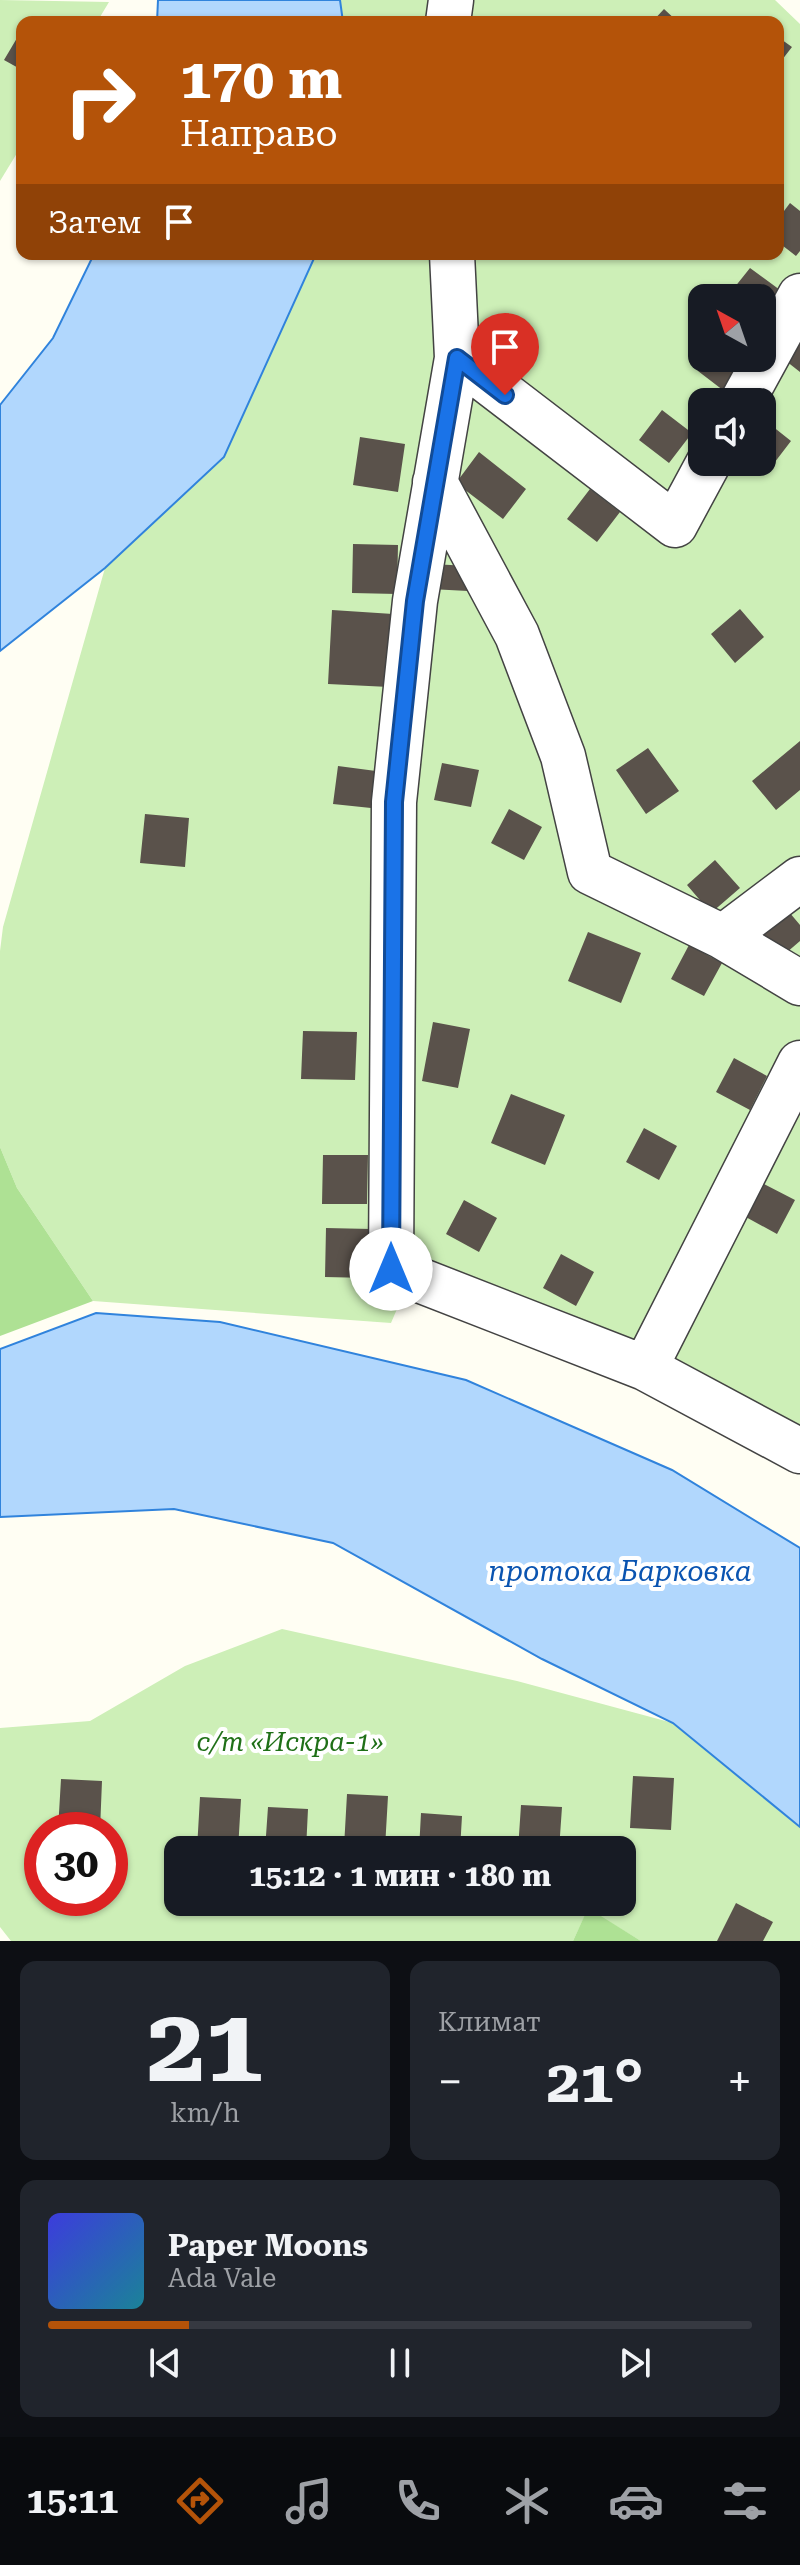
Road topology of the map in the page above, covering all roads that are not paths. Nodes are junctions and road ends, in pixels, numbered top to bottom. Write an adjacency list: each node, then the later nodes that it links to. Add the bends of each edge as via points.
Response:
1 (452, 260): 3 (street)
2 (800, 296): 4 (street)
3 (457, 358): 5 (street, via 675,525); 6 (street)
4 (750, 388)
5 (701, 476)
6 (435, 482): 8 (street, via 517,635 563,756 590,872); 11 (street, via 415,601 394,802 391,1269)
7 (800, 879): 8 (street)
8 (723, 937): 9 (street)
9 (800, 983)
10 (800, 1063): 11 (street)
11 (645, 1368): 12 (street)
12 (800, 1451)

